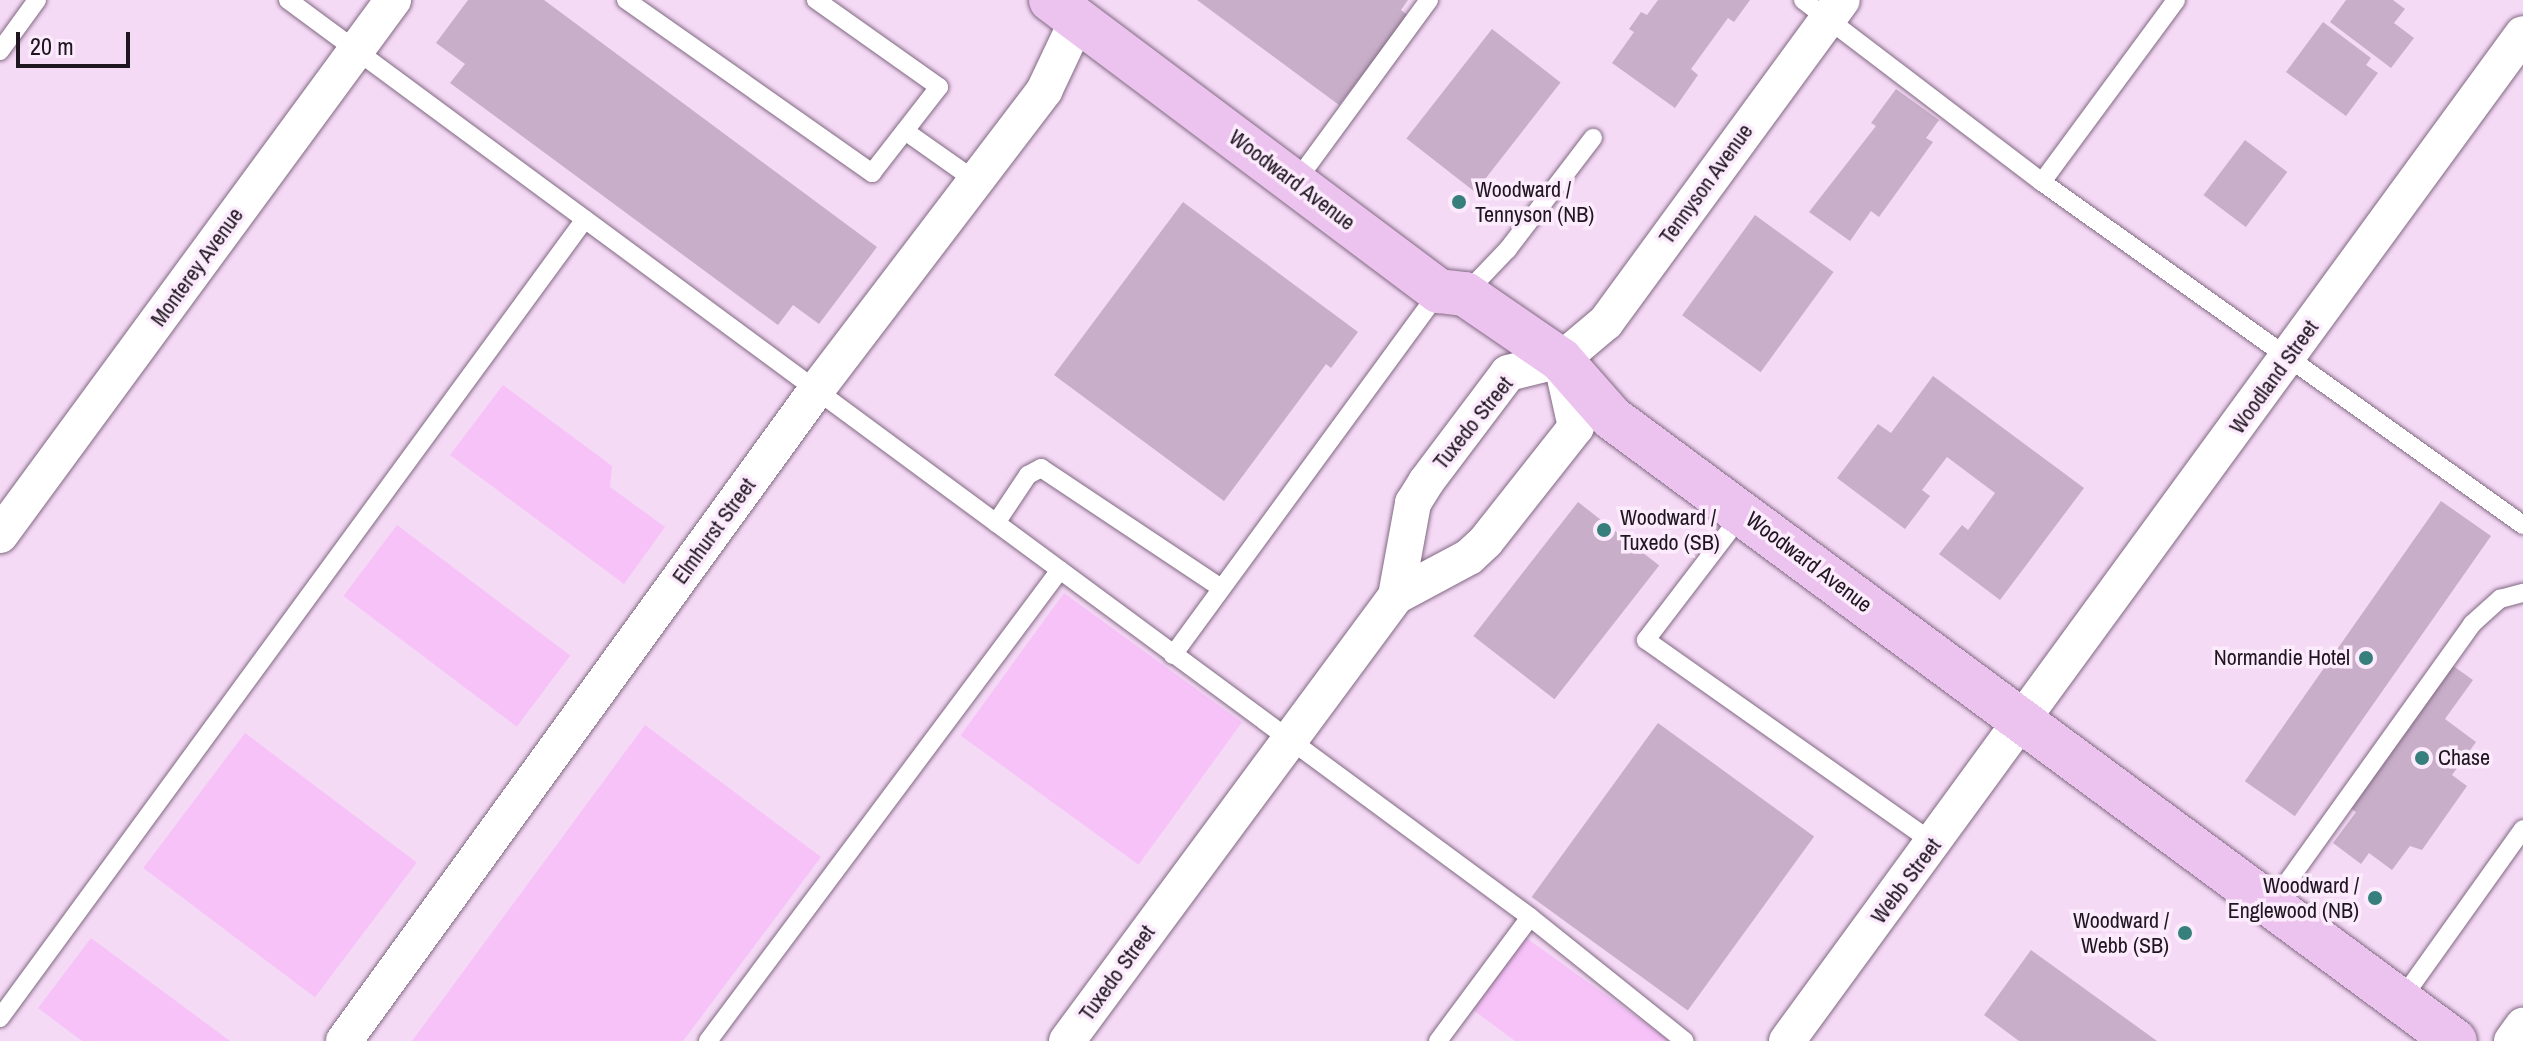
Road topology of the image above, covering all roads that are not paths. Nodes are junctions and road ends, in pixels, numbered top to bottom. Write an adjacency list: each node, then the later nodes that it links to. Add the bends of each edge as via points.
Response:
1 (37, 0): 11 (lane)
2 (288, 0): 12 (lane)
3 (393, 0): 12 (street, Monterey Avenue)
4 (626, 0): 13 (lane, via 872,173)
5 (816, 0): 13 (lane, via 939,87)
6 (1429, 0): 17 (lane)
7 (2176, 0): 16 (lane)
8 (1824, 6): 16 (lane); 21 (street, Tennyson Avenue, via 1606,322)
9 (1072, 8): 15 (street, Elmhurst Street, via 1044,91); 17 (main road, Woodward Avenue)
10 (2523, 34): 20 (street, Woodland Street)
11 (0, 51)
12 (356, 51): 18 (lane); 26 (street, Monterey Avenue)
13 (905, 131): 15 (lane)
14 (1593, 138): 19 (lane, via 1508,249)
15 (976, 181): 22 (street, Elmhurst Street)
16 (2042, 182): 20 (lane)
17 (1295, 183): 19 (main road, Woodward Avenue)
18 (585, 219): 22 (lane); 39 (lane)
19 (1452, 292): 21 (main road, Woodward Avenue); 28 (lane)
20 (2289, 356): 25 (lane); 32 (street, Woodland Street)
21 (1561, 360): 23 (main road, Woodward Avenue, via 1612,418); 30 (street, Tuxedo Street, via 1508,373 1426,482 1413,503); 30 (street, Tuxedo Street, via 1576,427 1469,557)
22 (817, 389): 24 (lane); 41 (street, Elmhurst Street)
23 (1743, 513): 32 (main road, Woodward Avenue); 35 (lane, via 1646,640)
24 (996, 523): 27 (lane); 28 (lane, via 1028,475 1041,468)
25 (2523, 525)
26 (0, 535)
27 (1060, 570): 31 (lane); 42 (lane)
28 (1221, 588): 31 (lane)
29 (2523, 593): 36 (lane, via 2500,599 2472,624)
30 (1396, 596): 33 (street, Tuxedo Street)
31 (1173, 655): 33 (lane)
32 (2025, 721): 35 (street, Webb Street); 36 (main road, Woodward Avenue)
33 (1288, 741): 37 (lane); 43 (street, Tuxedo Street)
34 (2523, 829): 38 (lane)
35 (1934, 843): 46 (street, Webb Street)
36 (2271, 905): 38 (main road, Woodward Avenue)
37 (1530, 917): 44 (lane); 45 (lane)
38 (2401, 1000): 47 (main road, Woodward Avenue)
39 (0, 1018)
40 (2523, 1026): 48 (street)
41 (344, 1041)
42 (708, 1041)
43 (1067, 1041)
44 (1438, 1041)
45 (1685, 1041)
46 (1787, 1041)
47 (2455, 1041)
48 (2512, 1041)

